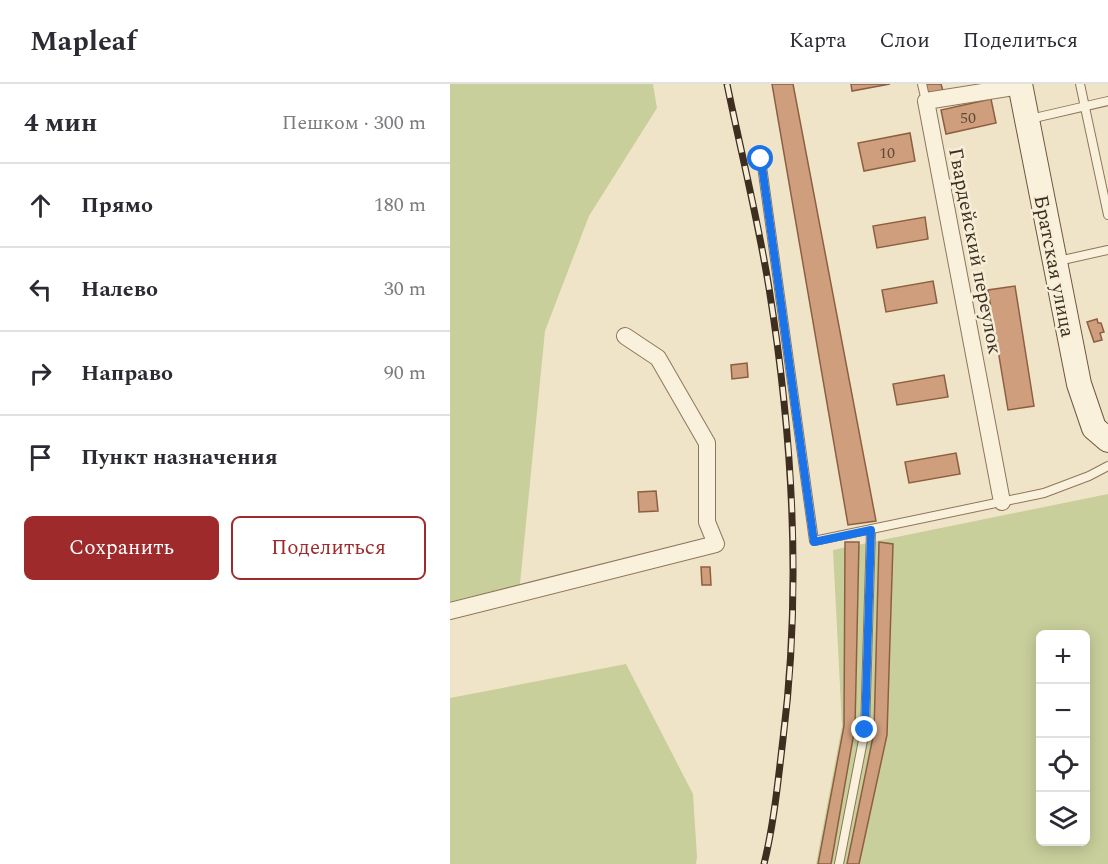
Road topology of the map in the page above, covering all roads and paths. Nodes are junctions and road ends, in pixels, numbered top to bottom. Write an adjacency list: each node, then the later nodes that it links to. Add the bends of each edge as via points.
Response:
1 (922, 84): 4 (lane)
2 (1080, 84): 6 (lane)
3 (1020, 85): 4 (street); 7 (street, Братская улица)
4 (926, 101): 15 (street, Гвардейский переулок)
5 (1108, 101): 6 (lane)
6 (1085, 106): 7 (lane); 9 (lane)
7 (1026, 120): 11 (street, Братская улица)
8 (761, 159): 16 (lane, via 814,542)
9 (1108, 215)
10 (1108, 250): 11 (lane)
11 (1054, 261): 13 (street, Братская улица, via 1079,384 1094,428)
12 (625, 336): 17 (street, via 658,358 707,443 707,522 716,544)
13 (1108, 440)
14 (1108, 466): 15 (lane, via 1044,493)
15 (1002, 502): 16 (lane)
16 (871, 530): 18 (lane, via 865,730)
17 (450, 611)
18 (839, 864)

